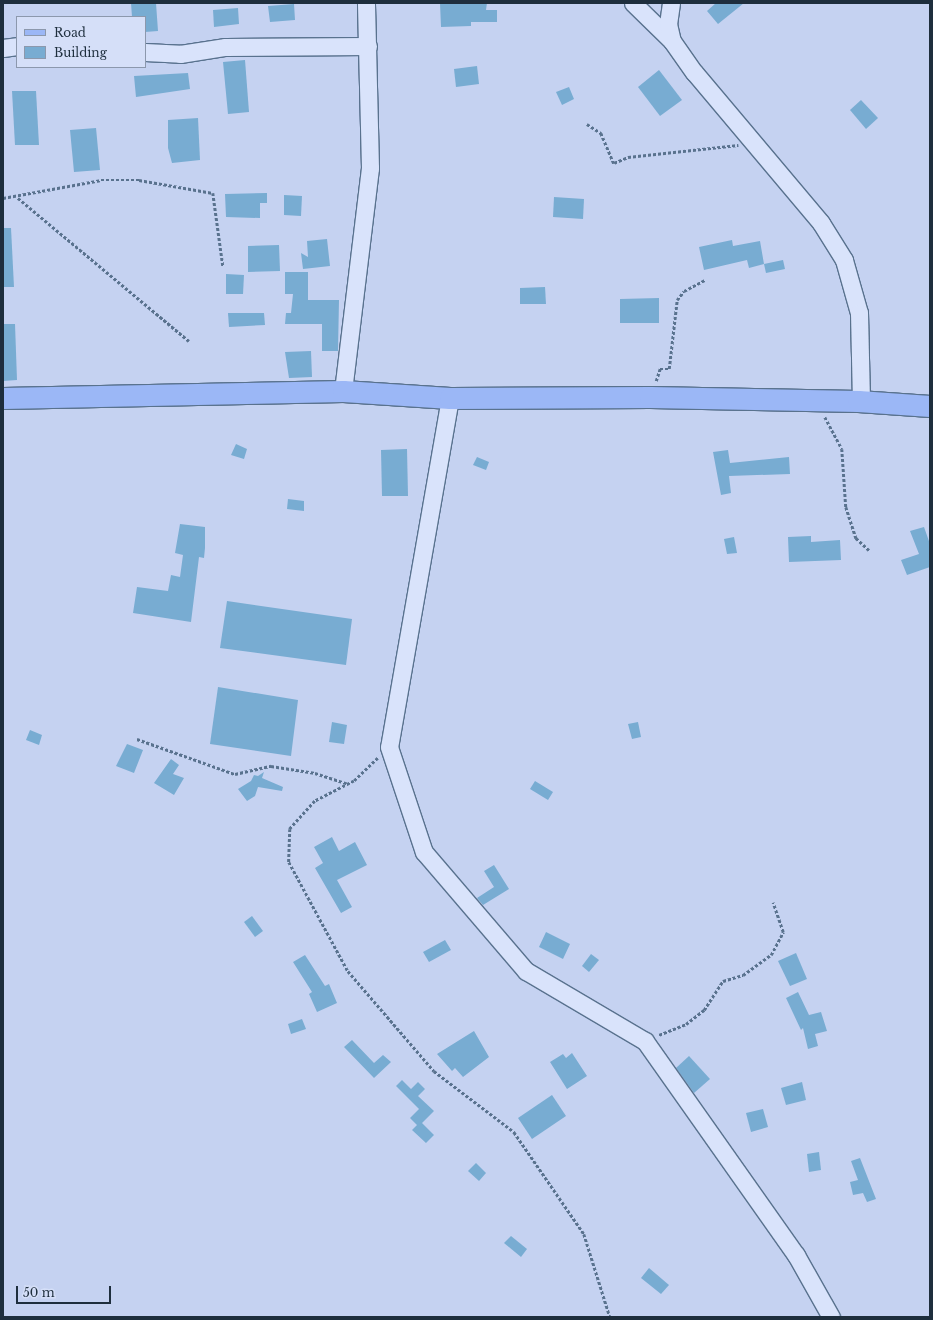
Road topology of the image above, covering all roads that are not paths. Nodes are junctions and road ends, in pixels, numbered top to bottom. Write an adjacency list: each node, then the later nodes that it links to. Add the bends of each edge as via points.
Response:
1 (366, 3): 6 (street)
2 (633, 3): 4 (street)
3 (671, 3): 4 (street, via 668,24)
4 (672, 41): 12 (street, via 694,72 821,224 844,260 859,313)
5 (16, 46): 7 (street)
6 (368, 46): 8 (street, via 225,47 180,54); 9 (street, via 370,168)
7 (3, 48)
8 (146, 52)
9 (343, 391): 10 (main road); 11 (main road)
10 (3, 398)
11 (450, 398): 12 (main road, via 650,397); 14 (street, via 389,747 424,852 526,971 646,1041 796,1255)
12 (861, 402): 13 (main road)
13 (930, 406)
14 (831, 1317)

